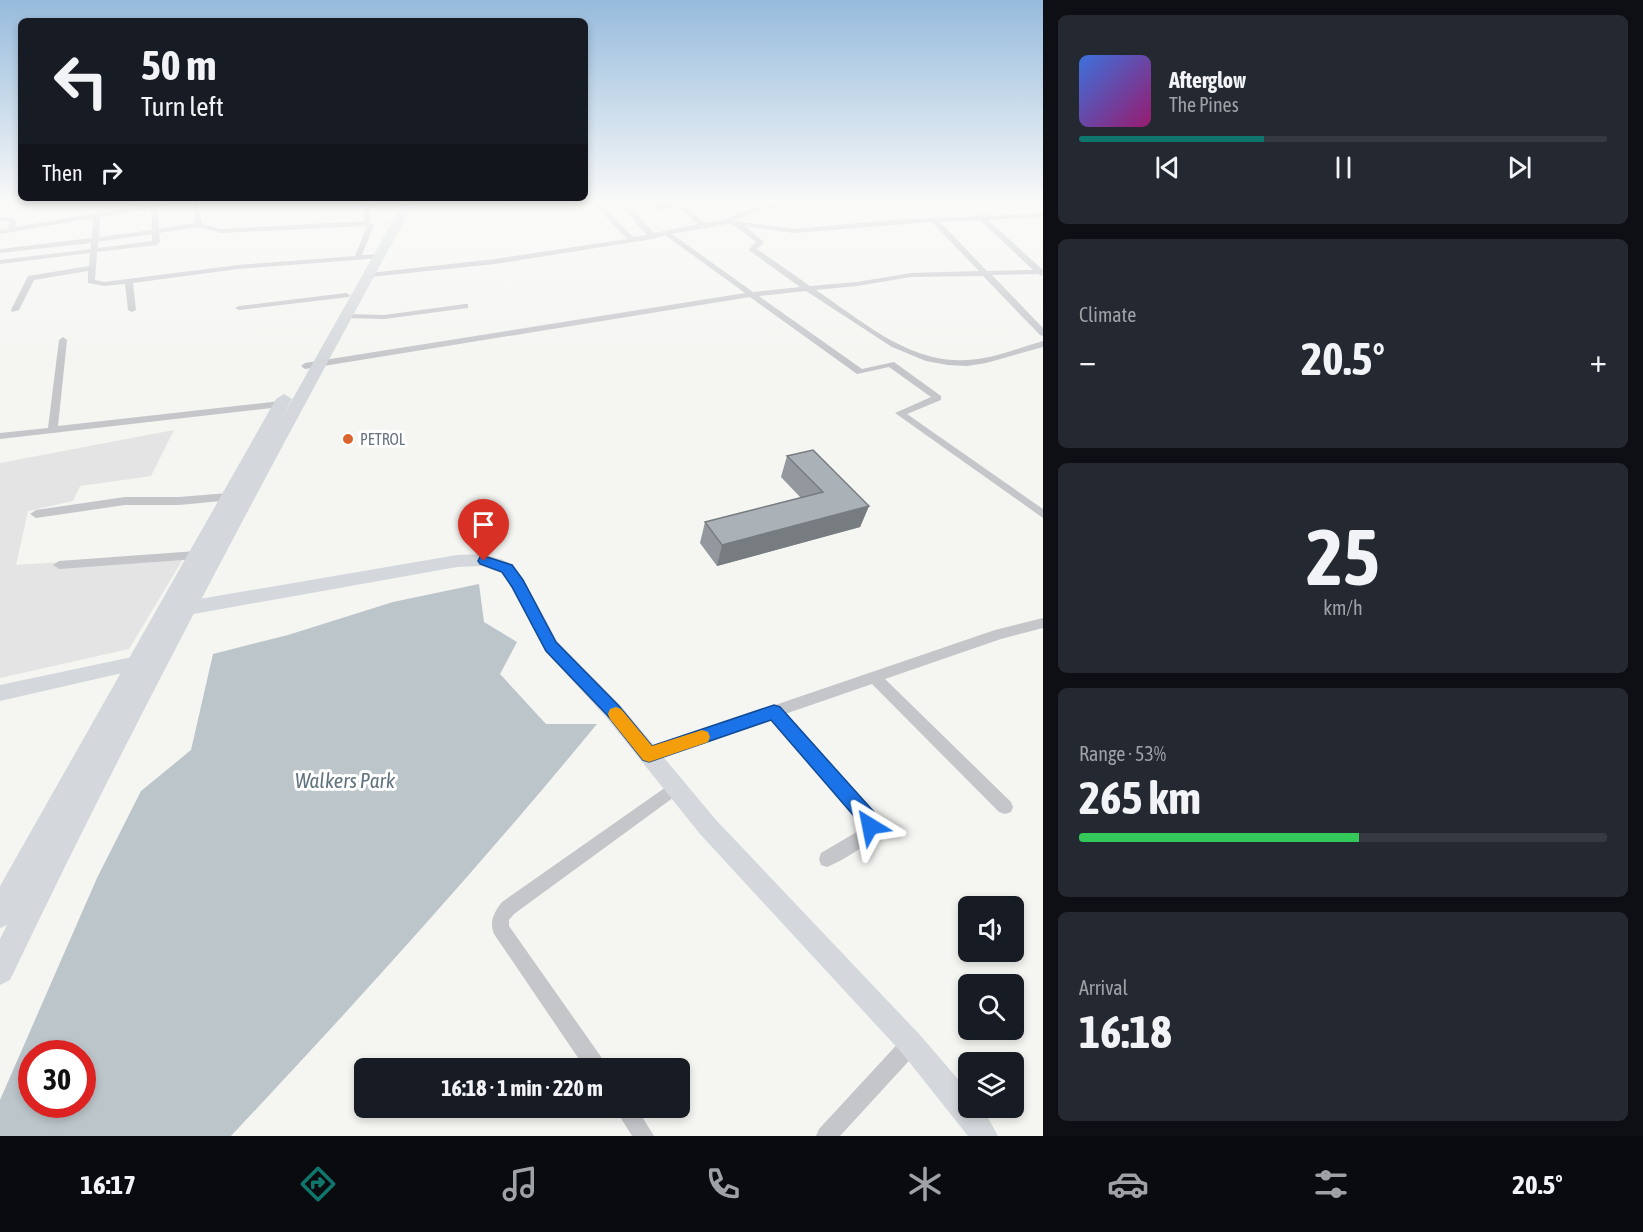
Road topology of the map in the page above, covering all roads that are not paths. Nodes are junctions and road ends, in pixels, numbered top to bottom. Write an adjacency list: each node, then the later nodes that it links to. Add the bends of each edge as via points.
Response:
1 (56, 256): 12 (street)
2 (93, 256): 13 (street)
3 (370, 256): 11 (street)
4 (372, 256): 11 (highway)
5 (373, 256): 11 (highway)
6 (527, 256): 11 (street, via 455,267)
7 (699, 256): 18 (street)
8 (762, 256): 17 (street)
9 (969, 256): 14 (street)
10 (1023, 256): 15 (street)
11 (370, 261): 16 (street); 19 (highway); 24 (highway)
12 (0, 262)
13 (92, 268): 16 (street, via 91,281 96,283); 22 (street, via 31,278)
14 (985, 273): 15 (street); 17 (street, via 911,275); 25 (street)
15 (1042, 273)
16 (129, 280): 23 (street)
17 (806, 290): 18 (street); 27 (street, via 893,345 932,360 969,363)
18 (752, 294): 28 (street); 34 (street, via 860,372 891,364 938,398 900,413)
19 (346, 296): 21 (street); 28 (highway)
20 (465, 306): 24 (street, via 384,317)
21 (239, 308)
22 (15, 310)
23 (132, 310)
24 (346, 316): 28 (highway)
25 (1043, 333)
26 (63, 340): 30 (street)
27 (1043, 344)
28 (312, 365): 29 (highway); 37 (highway)
29 (281, 404): 30 (street); 32 (highway)
30 (53, 430): 31 (street)
31 (0, 436)
32 (228, 497): 33 (street, via 125,501); 35 (highway)
33 (36, 514)
34 (1043, 514)
35 (196, 555): 36 (street); 40 (highway)
36 (59, 565)
37 (188, 608): 39 (highway); 44 (main road, via 457,561 495,562 507,568 518,584 551,646)
38 (1043, 623): 41 (street)
39 (158, 660): 40 (main road); 49 (highway)
40 (138, 662): 42 (main road); 48 (highway)
41 (874, 677): 43 (street); 46 (street)
42 (0, 693)
43 (774, 712): 44 (street); 47 (street, via 868,818 866,835)
44 (649, 755): 45 (main road)
45 (676, 787): 50 (main road, via 708,827); 51 (street, via 508,908 501,917 500,928)
46 (1005, 807)
47 (827, 859)
48 (0, 914)
49 (0, 970)
50 (911, 1044): 54 (street); 55 (main road)
51 (590, 1058)
52 (632, 1118): 53 (street)
53 (644, 1136)
54 (826, 1136)
55 (984, 1136)

